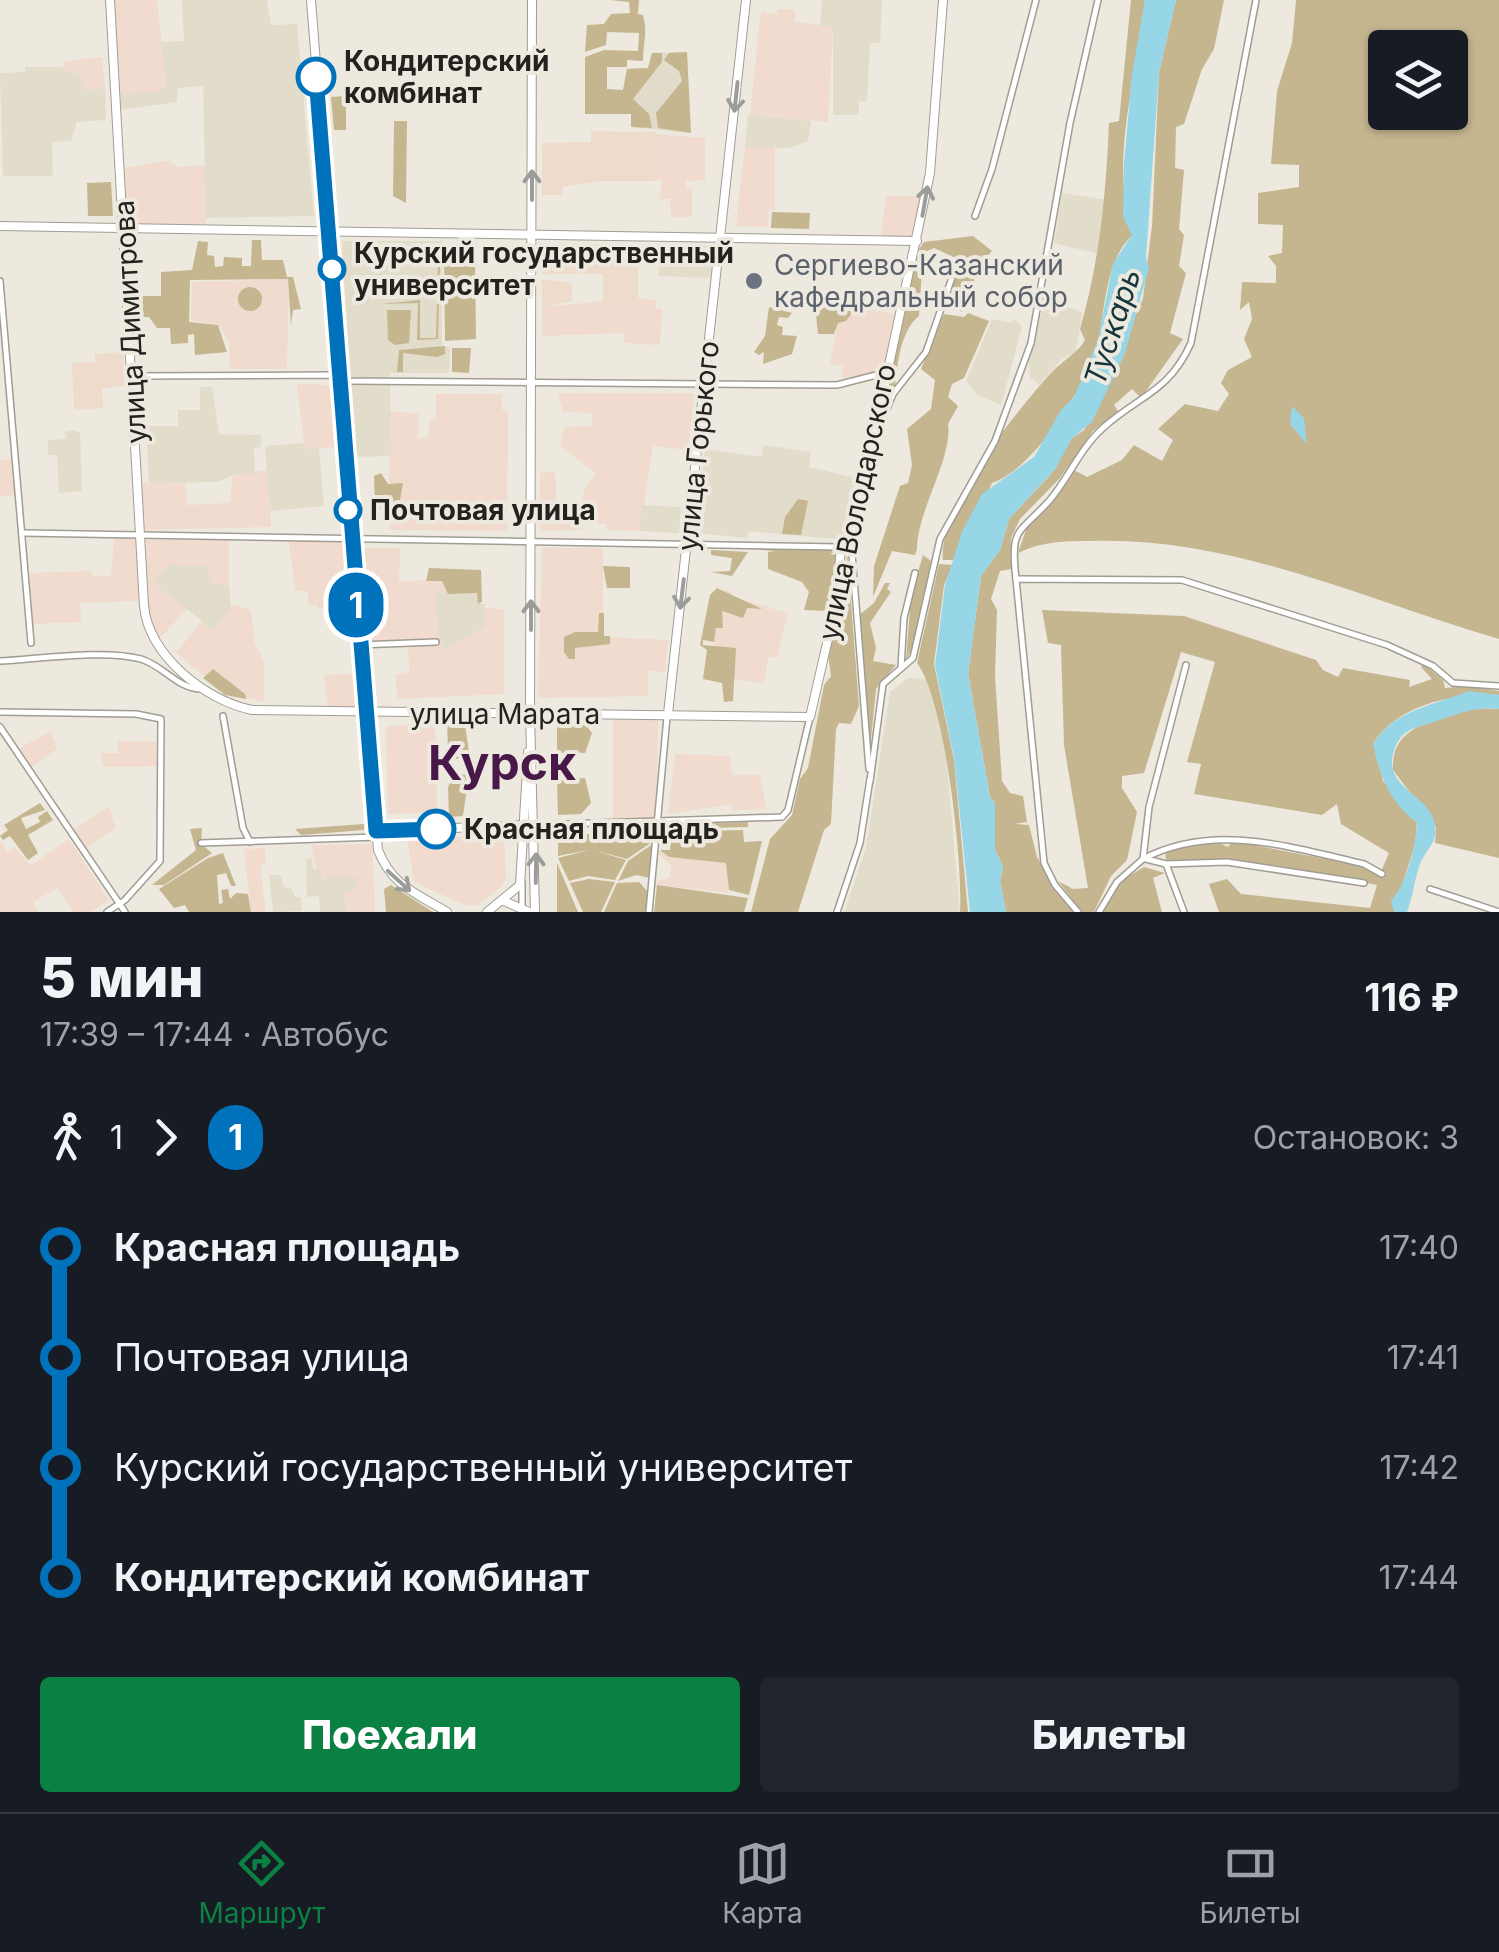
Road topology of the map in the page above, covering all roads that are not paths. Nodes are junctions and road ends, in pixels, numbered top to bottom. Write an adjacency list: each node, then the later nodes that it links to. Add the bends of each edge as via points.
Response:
1 (110, 0): 11 (main road, улица Димитрова)
2 (310, 0): 12 (main road)
3 (532, 0): 13 (main road, one-way to 3)
4 (746, 0): 14 (main road, улица Горького, one-way to 14)
5 (942, 0): 15 (main road, улица Володарского, one-way to 5, via 930,174)
6 (1036, 0): 9 (street)
7 (1098, 0): 39 (street, via 1031,343 995,441 940,539 922,630 913,658)
8 (1256, 0): 32 (street, via 1191,343 1180,368 1106,425 1050,500 1022,522 1014,540)
9 (974, 216)
10 (0, 226): 11 (main road)
11 (124, 228): 12 (main road); 19 (main road, улица Димитрова)
12 (329, 230): 13 (main road); 20 (main road)
13 (532, 233): 14 (main road); 21 (main road)
14 (720, 237): 15 (main road); 22 (main road, улица Горького)
15 (918, 241): 18 (main road, улица Володарского)
16 (956, 266): 23 (street, via 926,352 893,394)
17 (0, 281): 24 (street)
18 (884, 373): 22 (street, via 836,385); 23 (main road, улица Володарского)
19 (134, 376): 20 (street); 25 (main road, улица Димитрова)
20 (338, 378): 21 (street); 26 (main road)
21 (531, 383): 22 (street); 28 (main road)
22 (704, 385): 29 (main road, улица Горького)
23 (870, 441): 27 (main road, улица Володарского)
24 (23, 533): 25 (street); 33 (street)
25 (140, 536): 26 (street); 34 (main road, улица Димитрова)
26 (350, 538): 28 (street); 36 (main road)
27 (852, 538): 30 (main road, улица Володарского); 49 (street)
28 (531, 540): 29 (street); 44 (main road, one-way to 28)
29 (688, 542): 30 (street); 45 (main road, улица Горького, one-way to 45)
30 (841, 547): 47 (main road, улица Володарского, via 836,604)
31 (914, 573): 39 (street)
32 (1016, 579): 40 (street, via 1182,580 1387,645 1433,666 1453,684); 73 (street, via 1044,863)
33 (31, 642)
34 (153, 642): 41 (main road, улица Марата)
35 (436, 642): 36 (street)
36 (359, 645): 43 (main road)
37 (0, 661): 41 (street, улица Марата, via 134,657 188,689)
38 (1186, 665): 56 (street, via 1149,807)
39 (902, 666): 49 (street, via 880,692)
40 (1499, 686)
41 (205, 689): 43 (main road, улица Марата, via 252,710)
42 (0, 712): 63 (street, via 159,717 160,861)
43 (364, 713): 44 (main road, улица Марата); 53 (main road)
44 (530, 713): 45 (main road, улица Марата); 51 (main road); 52 (main road)
45 (668, 714): 47 (main road, улица Марата); 50 (street)
46 (223, 716): 54 (street)
47 (810, 717): 50 (street, улица Володарского, via 788,810 777,818)
48 (0, 727): 63 (street)
49 (870, 780): 72 (street, via 860,843)
50 (660, 821): 52 (street); 71 (street)
51 (522, 825): 52 (main road); 53 (main road); 59 (main road)
52 (536, 825): 70 (main road, one-way to 52)
53 (377, 834): 54 (street); 68 (main road, one-way to 68, via 386,871)
54 (250, 842): 55 (street)
55 (200, 844)
56 (1143, 858): 57 (street); 58 (street, via 1168,845 1221,837 1364,864); 74 (street)
57 (1166, 864): 60 (street, via 1227,862); 75 (street)
58 (1382, 874)
59 (522, 875): 62 (main road); 64 (street)
60 (1364, 883)
61 (1430, 888): 65 (street)
62 (504, 900): 64 (main road); 69 (main road)
63 (120, 904): 66 (street); 67 (street)
64 (522, 908): 70 (main road)
65 (1495, 911)
66 (107, 912)
67 (126, 912)
68 (447, 912)
69 (487, 912)
70 (532, 912)
71 (650, 912)
72 (837, 912)
73 (1078, 912)
74 (1099, 912)
75 (1184, 912)

